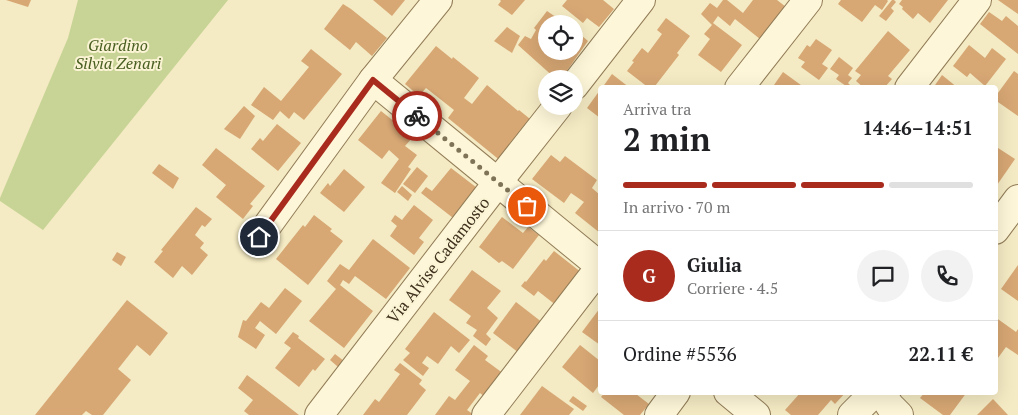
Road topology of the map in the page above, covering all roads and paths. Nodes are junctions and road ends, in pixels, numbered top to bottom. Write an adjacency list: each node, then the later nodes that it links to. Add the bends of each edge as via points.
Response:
1 (438, 0): 6 (street)
2 (642, 0): 5 (street)
3 (808, 0): 7 (street)
4 (977, 0): 8 (street)
5 (583, 75)
6 (373, 80): 10 (street); 13 (street)
7 (741, 85)
8 (911, 85)
9 (551, 115): 10 (street, Via Alvise Cadamosto)
10 (498, 182): 14 (street); 20 (street, Via Alvise Cadamosto)
11 (1018, 199): 12 (street)
12 (998, 226)
13 (259, 237)
14 (598, 264)
15 (598, 269): 21 (street)
16 (674, 395): 22 (street)
17 (732, 395): 23 (street)
18 (872, 395): 24 (street)
19 (883, 395): 25 (street)
20 (319, 415)
21 (486, 415)
22 (659, 415)
23 (756, 415)
24 (852, 415)
25 (899, 415)

